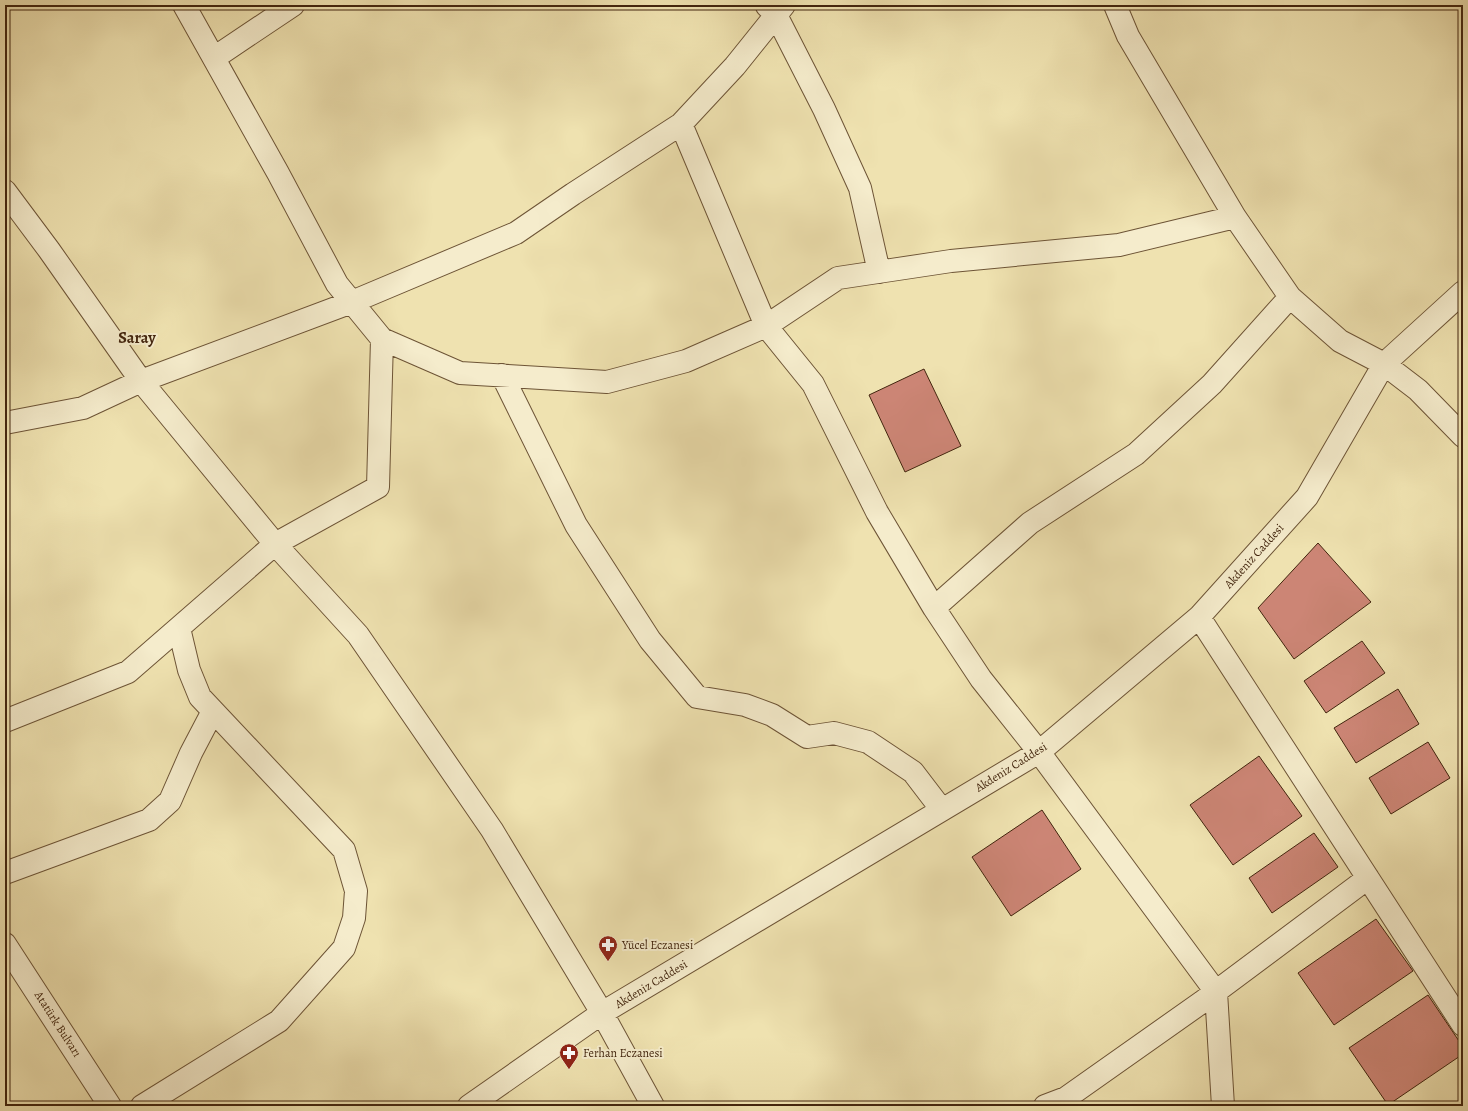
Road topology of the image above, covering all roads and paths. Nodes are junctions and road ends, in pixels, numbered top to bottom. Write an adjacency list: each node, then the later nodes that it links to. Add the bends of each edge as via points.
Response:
1 (184, 5): 5 (street)
2 (293, 5): 5 (street)
3 (1115, 5): 8 (street, via 1128,36)
4 (775, 8): 6 (street, via 736,66); 9 (street, via 860,188)
5 (214, 58): 12 (street, via 337,284)
6 (681, 124): 12 (street, via 516,234); 13 (street)
7 (5, 191): 17 (street)
8 (1235, 217): 9 (street, via 1119,245 951,261); 11 (street)
9 (879, 272): 13 (street, via 838,278)
10 (1463, 292): 15 (street, Akdeniz Caddesi)
11 (1290, 297): 15 (street, via 1340,341); 21 (street, via 1212,384 1136,454 1030,523)
12 (352, 302): 14 (street); 17 (street)
13 (766, 326): 16 (street, via 686,362 607,382); 21 (street, via 813,384 877,512)
14 (382, 339): 16 (street, via 460,373); 20 (street, via 378,487)
15 (1384, 364): 19 (street, via 1418,390); 22 (street, Akdeniz Caddesi, via 1307,497)
16 (502, 375): 27 (street, via 576,525 650,640 697,697 745,705 772,715 806,737 834,732 868,742 913,772)
17 (141, 382): 18 (street, via 83,408); 20 (street)
18 (5, 423)
19 (1463, 436)
20 (274, 544): 23 (street); 33 (street, via 358,635 492,830)
21 (934, 608): 26 (street, via 981,679)
22 (1199, 617): 26 (street, Akdeniz Caddesi); 29 (street)
23 (179, 628): 24 (street, via 189,670 200,697); 25 (street, via 128,672)
24 (213, 711): 28 (street, via 170,801 149,820); 36 (street, via 344,850 356,891 354,918 344,948 279,1021)
25 (5, 721)
26 (1039, 752): 27 (street, Akdeniz Caddesi); 32 (street)
27 (942, 810): 33 (street, Akdeniz Caddesi)
28 (5, 873)
29 (1368, 878): 32 (street); 34 (street)
30 (5, 944): 31 (street, Atatürk Bulvarı)
31 (12, 969): 35 (street, Atatürk Bulvarı)
32 (1216, 992): 39 (street, via 1066,1098); 40 (street)
33 (602, 1014): 37 (street, Akdeniz Caddesi); 38 (street)
34 (1463, 1025)
35 (110, 1106)
36 (142, 1106)
37 (469, 1106)
38 (653, 1106)
39 (1045, 1106)
40 (1223, 1106)

